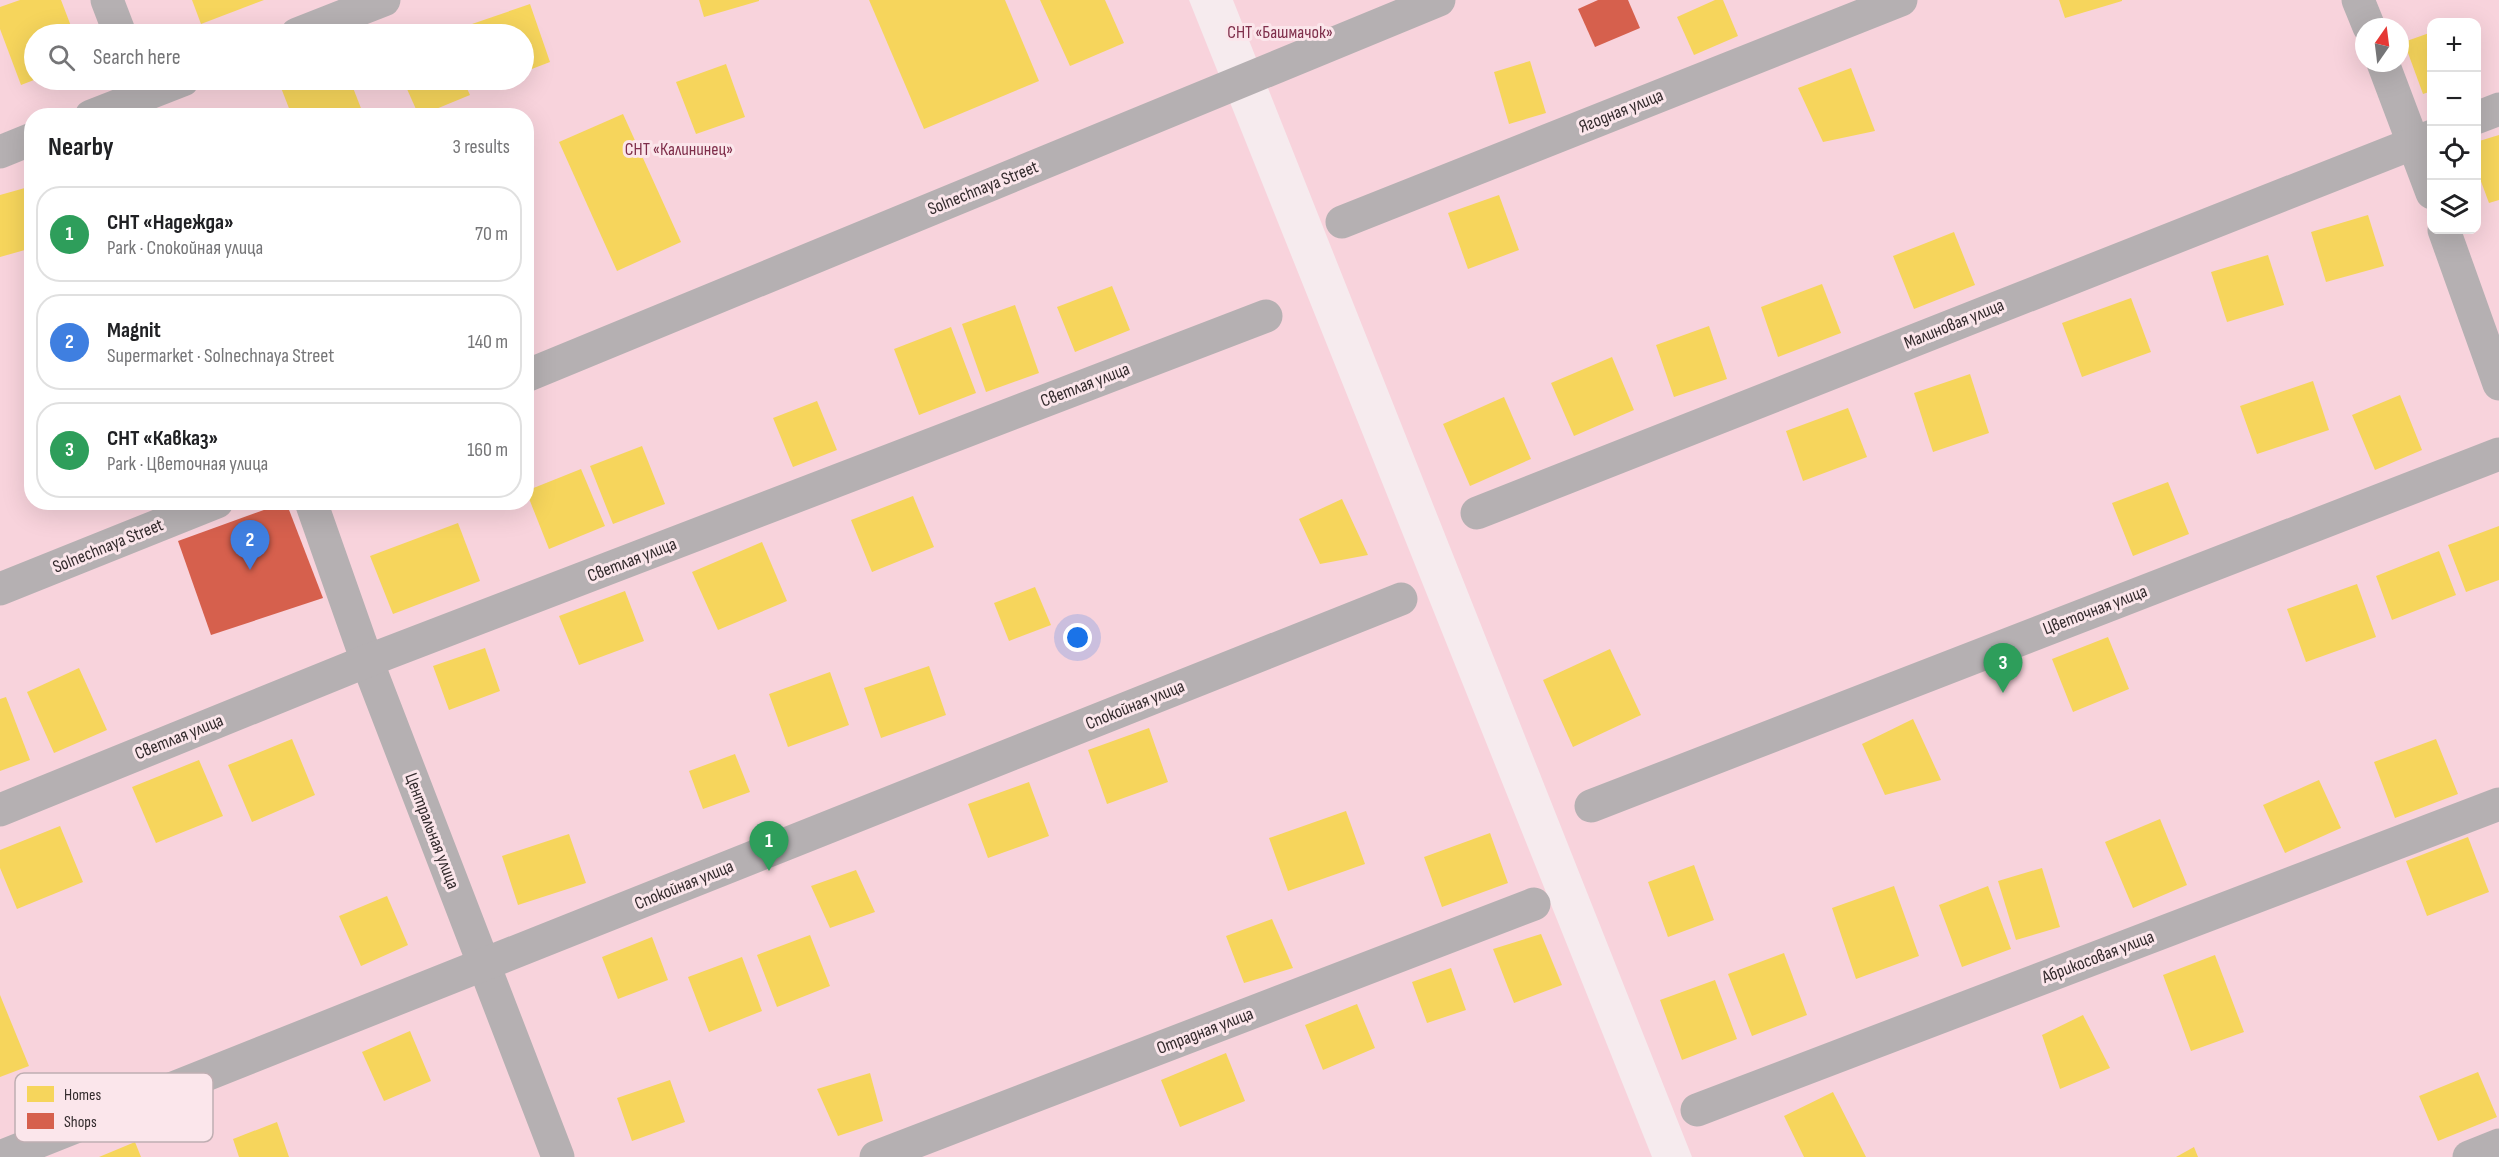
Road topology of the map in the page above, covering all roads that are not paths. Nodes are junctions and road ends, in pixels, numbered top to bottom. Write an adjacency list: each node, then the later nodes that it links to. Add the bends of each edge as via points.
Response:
1 (106, 0): 7 (street)
2 (384, 0): 8 (street)
3 (1439, 0): 22 (street, Solnechnaya Street)
4 (1901, 0): 19 (street, Ягодная улица)
5 (2358, 0): 6 (street)
6 (2365, 18)
7 (116, 24)
8 (323, 24)
9 (2388, 72): 15 (street)
10 (161, 90): 11 (street)
11 (145, 97): 12 (street)
12 (114, 108)
13 (2499, 110): 14 (street)
14 (2481, 116)
15 (2423, 139): 18 (street); 27 (street, Малиновая улица)
16 (24, 142): 17 (street)
17 (0, 152)
18 (2430, 180)
19 (1342, 222)
20 (2445, 234): 23 (street)
21 (1266, 316): 30 (street, Светлая улица)
22 (534, 373)
23 (2499, 384)
24 (2499, 454): 32 (street, Цветочная улица)
25 (197, 510): 28 (street, Solnechnaya Street)
26 (314, 510): 30 (street, Центральная улица)
27 (1477, 513)
28 (0, 589)
29 (1401, 598): 35 (street, Спокойная улица)
30 (367, 661): 33 (street, Светлая улица); 35 (street, Центральная улица)
31 (2499, 804): 37 (street, Абрикосовая улица)
32 (1591, 806)
33 (0, 810)
34 (1534, 904): 42 (street, Отрадная улица)
35 (483, 965): 36 (street, Спокойная улица); 41 (street, Центральная улица)
36 (211, 1073)
37 (1697, 1110)
38 (38, 1142): 40 (street, Спокойная улица)
39 (2499, 1145): 43 (street)
40 (0, 1157)
41 (558, 1157)
42 (876, 1157)
43 (2469, 1157)

